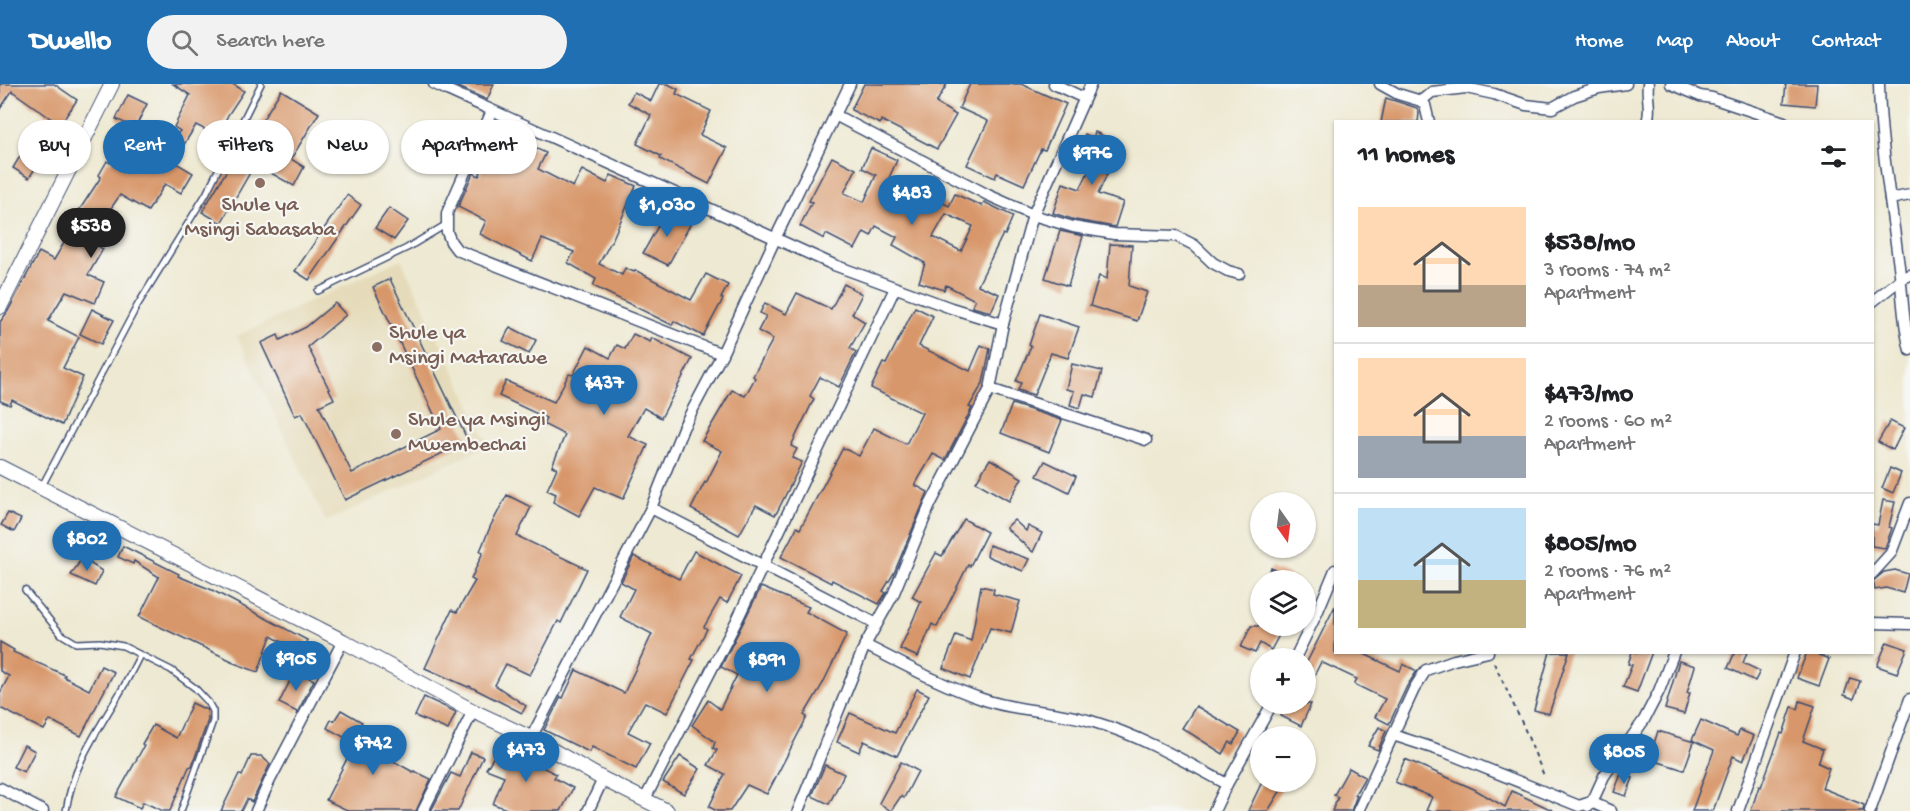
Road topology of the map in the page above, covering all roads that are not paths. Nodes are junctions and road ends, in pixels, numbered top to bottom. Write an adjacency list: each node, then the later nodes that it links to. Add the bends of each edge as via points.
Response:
1 (112, 84): 31 (street)
2 (261, 84): 38 (lane, via 206,194 137,306)
3 (434, 84): 14 (street)
4 (850, 84): 15 (street)
5 (1054, 84): 12 (street)
6 (1091, 84): 12 (street)
7 (1380, 84): 13 (street)
8 (1626, 84): 13 (street, via 1574,96 1552,108 1466,88 1432,92)
9 (1648, 84): 17 (street)
10 (1671, 84): 18 (street)
11 (1879, 84): 20 (street)
12 (1084, 98): 23 (street)
13 (1421, 101): 16 (street)
14 (492, 111): 24 (street, via 447,213); 25 (street)
15 (835, 115): 23 (street); 25 (street)
16 (1429, 120)
17 (1648, 120)
18 (1778, 120)
19 (1874, 144): 20 (street)
20 (1884, 148): 22 (street)
21 (1910, 195): 22 (street)
22 (1890, 199): 27 (street)
23 (1033, 215): 26 (street, via 1114,234 1183,238 1213,263); 32 (street)
24 (447, 224): 29 (lane); 34 (street, via 450,242 457,250)
25 (776, 237): 28 (street, via 834,265); 34 (street)
26 (1239, 274)
27 (1906, 277): 30 (street); 33 (street, via 1905,330)
28 (896, 288): 32 (street); 41 (street)
29 (318, 291)
30 (1874, 301)
31 (0, 307)
32 (1003, 324): 35 (street)
33 (1910, 350)
34 (722, 354): 40 (street, via 683,428)
35 (990, 389): 36 (street); 46 (street, via 930,505)
36 (1146, 440)
37 (0, 467): 38 (street)
38 (41, 488): 48 (street)
39 (1910, 503): 43 (street, via 1891,553)
40 (651, 508): 41 (street); 59 (street)
41 (763, 567): 46 (street); 63 (street)
42 (1334, 572): 50 (street)
43 (1874, 572)
44 (25, 590): 53 (lane, via 61,634 76,643 123,646)
45 (1874, 623): 47 (street)
46 (877, 624): 49 (street)
47 (1910, 624)
48 (344, 641): 56 (street); 68 (street)
49 (865, 645): 61 (street, via 982,699 1093,721 1137,738); 72 (street)
50 (1301, 648)
51 (1673, 654): 64 (street, via 1654,704 1604,776)
52 (1794, 654): 77 (street)
53 (140, 655): 66 (lane, via 81,759); 67 (lane, via 171,670 195,688 213,711 213,722)
54 (1490, 656): 58 (street, via 1454,660 1426,670)
55 (1910, 699): 78 (street)
56 (473, 711): 59 (street); 69 (street)
57 (1266, 714): 61 (street)
58 (1393, 735): 64 (street, via 1579,806); 74 (street)
59 (531, 738): 60 (street)
60 (603, 779): 63 (street); 70 (street)
61 (1227, 784): 73 (street)
62 (0, 788): 65 (street)
63 (645, 799): 71 (street)
64 (1591, 802): 75 (street); 76 (street)
65 (44, 811)
66 (66, 811)
67 (181, 811)
68 (256, 811)
69 (423, 811)
70 (588, 811)
71 (667, 811)
72 (798, 811)
73 (1214, 811)
74 (1358, 811)
75 (1583, 811)
76 (1611, 811)
77 (1738, 811)
78 (1870, 811)

